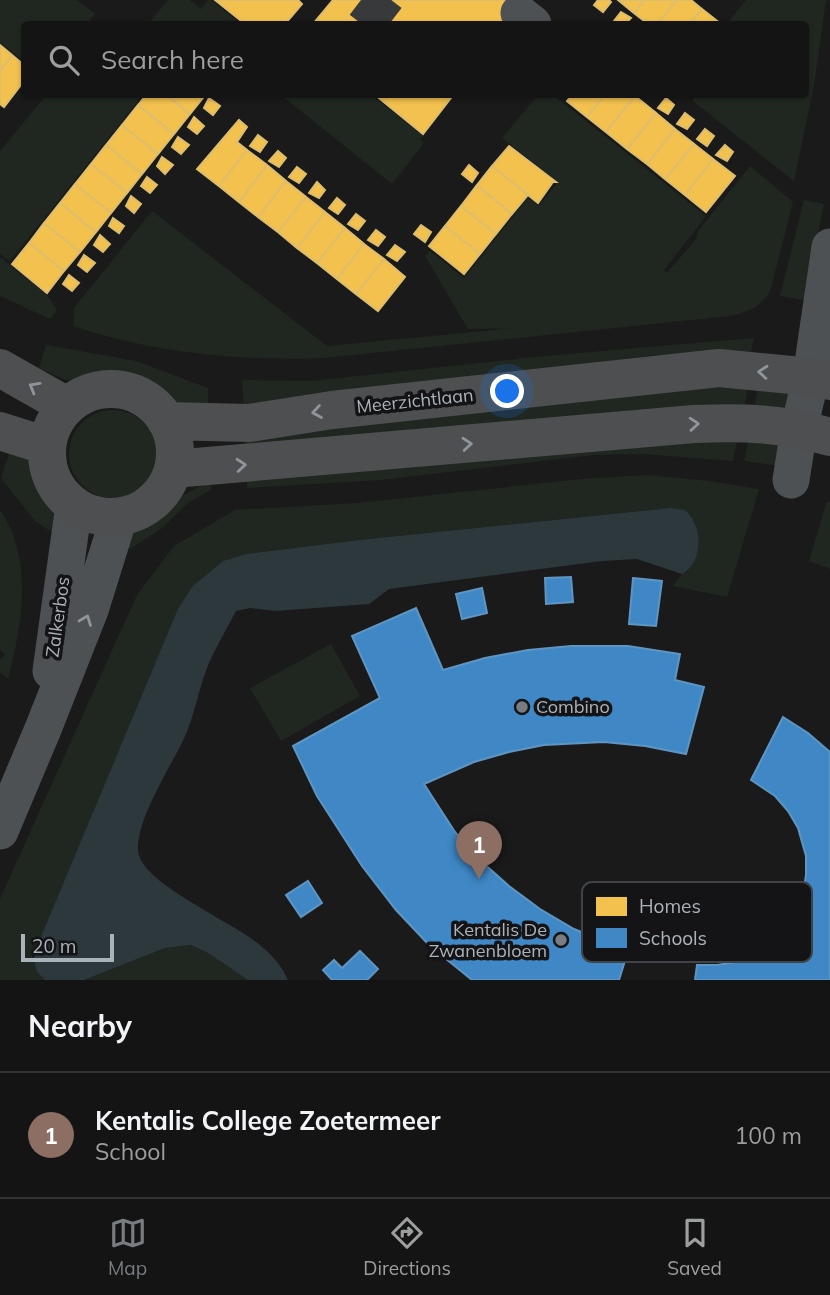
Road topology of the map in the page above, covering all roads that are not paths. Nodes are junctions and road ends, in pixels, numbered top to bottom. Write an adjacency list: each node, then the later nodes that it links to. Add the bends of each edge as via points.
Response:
1 (830, 247): 3 (street, via 818,329)
2 (0, 368): 4 (street, one-way to 2)
3 (821, 379): 5 (street, Meerzichtlaan, one-way to 5, via 719,368 249,423); 7 (street)
4 (67, 406): 5 (street, via 89,393 126,391 149,402); 8 (street)
5 (166, 421): 9 (street, via 174,439)
6 (0, 431): 8 (street)
7 (822, 432): 9 (street, one-way to 7, via 694,424 746,422); 10 (street)
8 (47, 446): 11 (street, via 51,476)
9 (173, 469): 12 (street, via 150,504)
10 (802, 481)
11 (74, 505): 12 (street, via 96,515); 13 (street, Zalkerbos)
12 (119, 517): 13 (street, Zalkerbos, one-way to 12, via 90,610)
13 (43, 729): 14 (street, Zalkerbos)
14 (0, 831)

